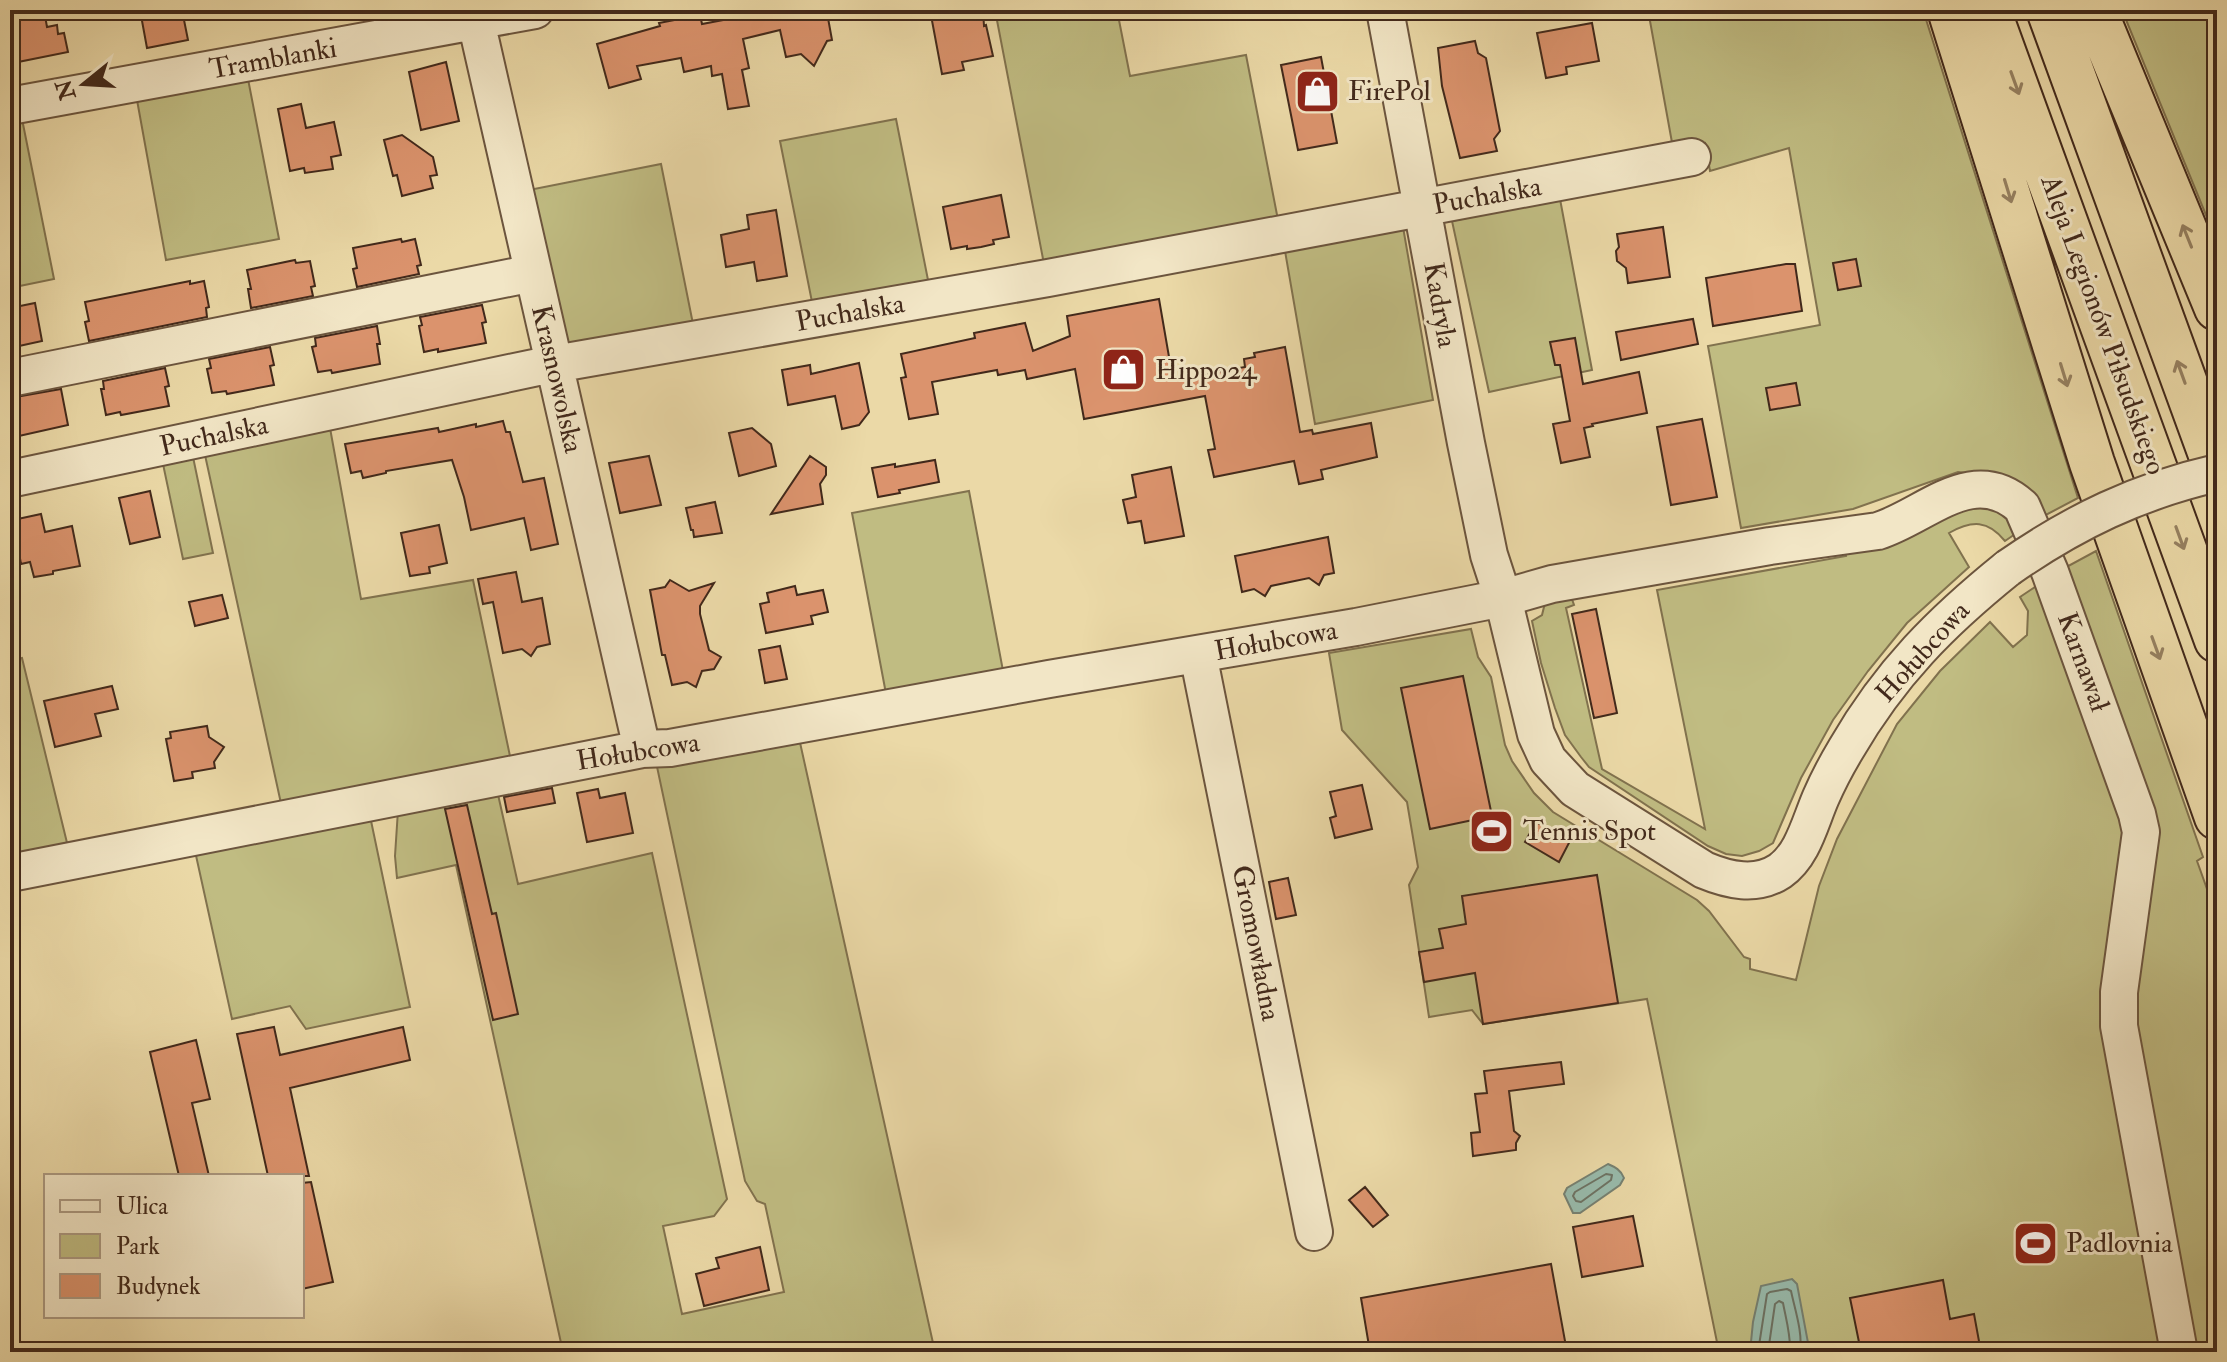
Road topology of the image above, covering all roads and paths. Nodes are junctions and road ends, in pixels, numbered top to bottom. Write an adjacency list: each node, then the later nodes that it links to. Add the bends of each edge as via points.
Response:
1 (535, 10): 7 (street, Tramblanki)
2 (1385, 10): 10 (street, Kadryla)
3 (1950, 10): 21 (highway, one-way to 21, via 2092,463)
4 (1988, 10): 18 (highway, Aleja Legionów Piłsudskiego, one-way to 18)
5 (2049, 10): 15 (highway, Aleja Legionów Piłsudskiego, one-way to 5)
6 (2094, 10): 12 (highway, one-way to 6)
7 (477, 16): 8 (street, Tramblanki); 11 (street, Krasnowolska)
8 (10, 106)
9 (1692, 157): 10 (street, Puchalska)
10 (1422, 208): 13 (street, Puchalska); 17 (street, Kadryla, via 1489,555)
11 (533, 273): 13 (street, Krasnowolska); 14 (street)
12 (2217, 308)
13 (554, 365): 16 (street, Puchalska); 20 (street, Krasnowolska)
14 (10, 378)
15 (2217, 472): 17 (street, Hołubcowa, bridge, via 2082,521 2042,544 1962,605 1882,693 1846,748 1790,862 1778,872 1745,882 1704,870 1592,801 1548,760 1536,734)
16 (10, 479)
17 (1503, 598): 19 (street, Hołubcowa); 24 (street, Karnawał, via 1552,584 1878,531 1962,491 2001,493 2022,507 2071,628 2141,832 2117,1007)
18 (2217, 640)
19 (1198, 654): 20 (street, Hołubcowa); 23 (street, Gromowładna)
20 (642, 749): 22 (street, Hołubcowa)
21 (2217, 817)
22 (10, 873)
23 (1314, 1232)
24 (2179, 1352)

